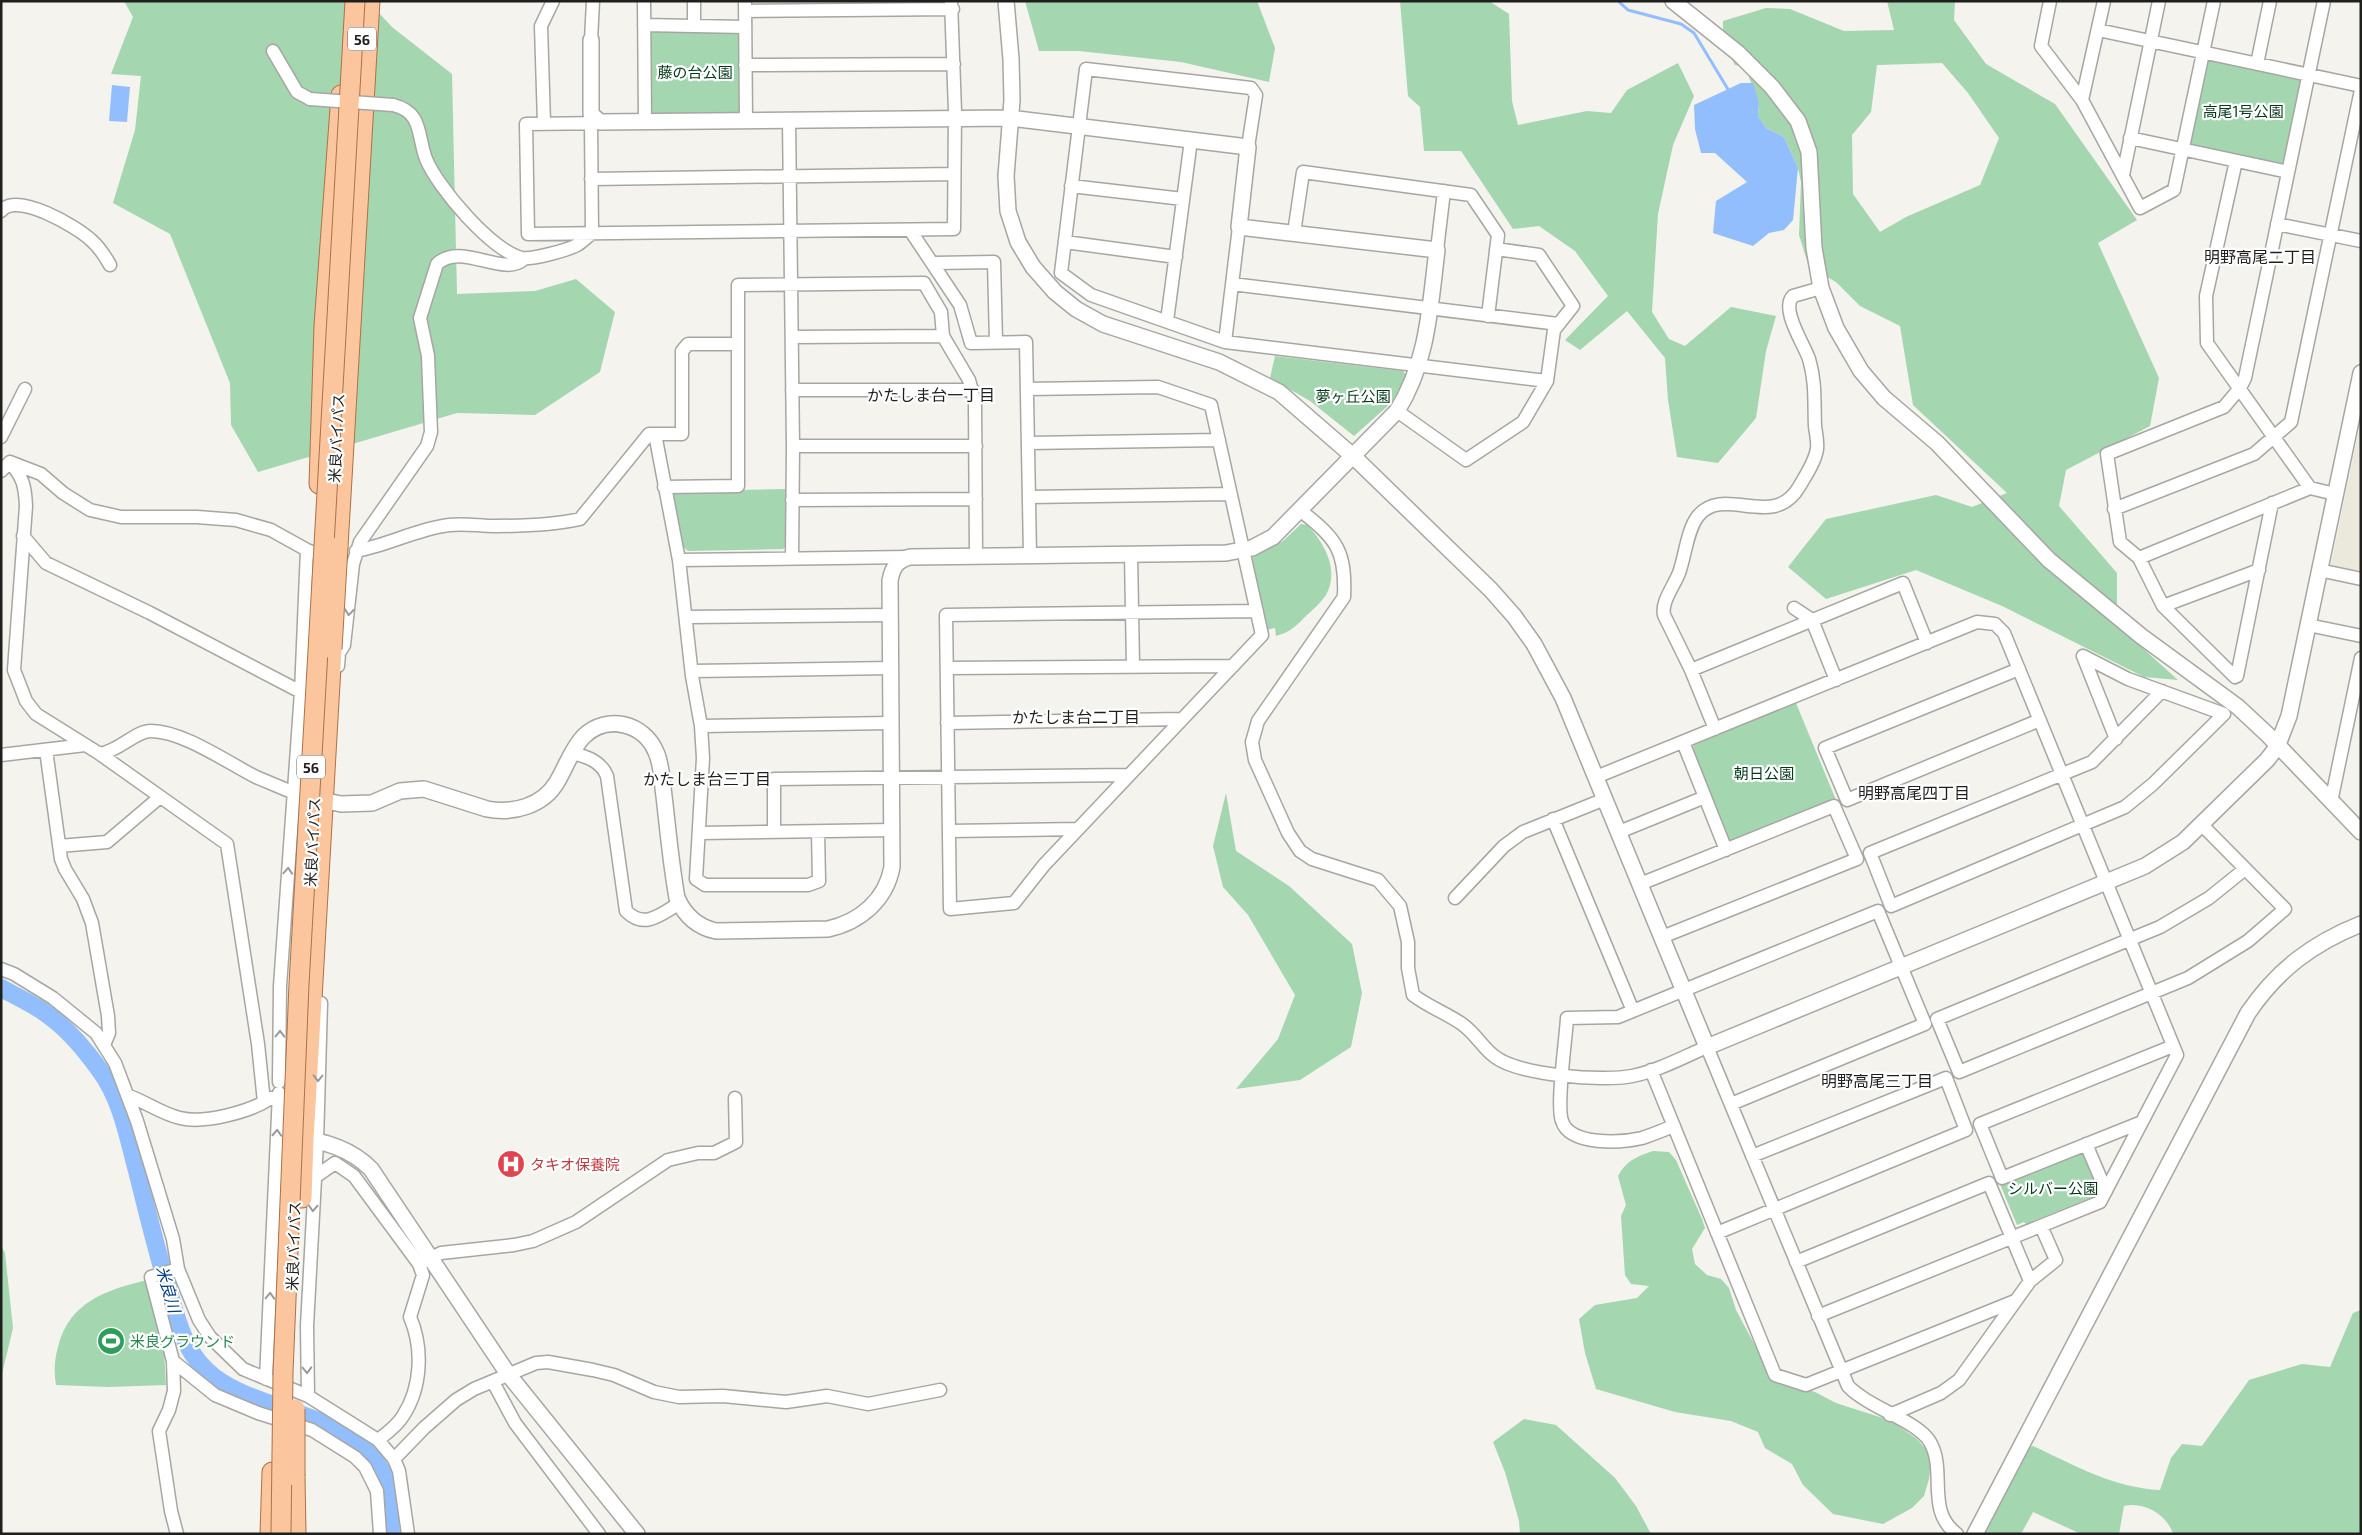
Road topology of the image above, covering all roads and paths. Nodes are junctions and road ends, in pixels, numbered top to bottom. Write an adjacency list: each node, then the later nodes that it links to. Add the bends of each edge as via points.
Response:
1 (350, 1): 113 (main road, via 329,242)
2 (355, 1): 239 (main road, 米良バイパス / 56, bridge, via 298,994 283,1373)
3 (365, 1): 240 (main road, 米良バイパス / 56, via 304,980 288,1367)
4 (370, 1): 170 (main road, bridge, via 332,649)
5 (553, 1): 41 (street, via 541,26)
6 (592, 1): 23 (street)
7 (644, 1): 19 (street)
8 (694, 1): 20 (street)
9 (1006, 1): 35 (street, via 1010,35)
10 (1673, 1): 74 (street, via 1738,53 1772,87 1798,121 1809,152 1814,248)
11 (2050, 1): 33 (street, via 2041,46)
12 (2104, 1): 22 (street)
13 (2159, 1): 24 (street)
14 (2214, 1): 26 (street)
15 (2270, 1): 28 (street)
16 (2324, 1): 30 (street)
17 (952, 5): 18 (street); 27 (street)
18 (745, 6): 21 (street)
19 (644, 25): 20 (street); 39 (street)
20 (694, 25): 21 (street)
21 (745, 27): 29 (street)
22 (2098, 30): 24 (street); 33 (street)
23 (591, 40): 38 (street, via 591,114 596,121)
24 (2150, 41): 26 (street); 43 (street)
25 (273, 51): 69 (street, bridge, via 297,92 310,100 405,108 414,116 426,158 439,183 472,222 496,244)
26 (2204, 53): 28 (street); 46 (street)
27 (954, 64): 29 (street); 34 (street)
28 (2257, 64): 30 (street)
29 (745, 66): 37 (street)
30 (2308, 75): 31 (street); 48 (street)
31 (2361, 86)
32 (2361, 90): 63 (street)
33 (2082, 100): 50 (street)
34 (954, 118): 35 (street); 36 (street); 49 (street)
35 (1010, 118): 42 (street); 100 (street, via 1006,176 1008,210 1018,242 1033,267 1055,292 1103,324 1219,362 1279,392)
36 (789, 120): 37 (street); 51 (street)
37 (746, 121): 39 (street)
38 (607, 122): 39 (street); 40 (street)
39 (645, 122)
40 (591, 123): 41 (street); 52 (street)
41 (544, 124): 61 (street, via 526,124 528,234)
42 (1079, 126): 44 (street); 45 (street, via 1086,69 1251,88 1256,95); 53 (street)
43 (2130, 138): 46 (street); 50 (street)
44 (1191, 140): 45 (street); 55 (street)
45 (1248, 147): 58 (street)
46 (2183, 149): 47 (street); 50 (street, via 2174,190 2140,208)
47 (2236, 161): 48 (street); 87 (street, via 2206,296 2207,343)
48 (2288, 172): 57 (street)
49 (954, 174): 51 (street); 59 (street, via 954,229)
50 (2123, 175)
51 (789, 177): 52 (street); 60 (street)
52 (591, 179): 61 (street)
53 (1071, 186): 55 (street); 65 (street)
54 (1444, 191): 62 (street, via 1303,172); 66 (street, via 1471,195 1498,234); 67 (street)
55 (1183, 199): 68 (street)
56 (1, 211): 71 (street, via 12,204 63,220 92,241)
57 (2277, 224): 63 (street); 87 (street, via 2245,378)
58 (1239, 227): 62 (street); 73 (street)
59 (910, 230): 60 (street); 70 (street)
60 (790, 231): 61 (street); 72 (street)
61 (592, 233): 69 (street, via 576,245)
62 (1294, 233): 67 (street)
63 (2330, 236): 64 (street); 95 (street, via 2291,422)
64 (2361, 241)
65 (1064, 242): 68 (street); 77 (street, via 1061,272 1091,295)
66 (1496, 249): 76 (street); 78 (street, via 1539,255 1573,306)
67 (1437, 250): 75 (street)
68 (1176, 257): 77 (street)
69 (524, 259): 118 (street, via 504,264 456,255 443,258 437,264 420,318 428,356 432,432 427,446 374,519)
70 (935, 263): 81 (street, via 960,305 972,343); 81 (street, via 994,262)
71 (110, 265)
72 (791, 284): 79 (street, via 924,283 941,312); 80 (street); 83 (street, via 738,285)
73 (1232, 284): 75 (street); 82 (street)
74 (1821, 288): 142 (street, via 1793,296 1789,304 1791,320 1809,357 1815,383 1815,455 1798,490 1784,504 1768,508 1713,506 1704,510 1693,524 1663,612); 156 (street, via 1846,348 1884,398 1937,443 2064,574 2238,707)
75 (1430, 309): 76 (street); 84 (street)
76 (1488, 316): 78 (street)
77 (1167, 321): 82 (street)
78 (1558, 324): 86 (street, via 1554,330)
79 (943, 336): 80 (street); 91 (street)
80 (792, 337): 90 (street)
81 (996, 342): 89 (street, via 1026,342)
82 (1225, 342): 84 (street)
83 (738, 344): 93 (street, via 688,344 682,351 682,434); 102 (street, via 738,486)
84 (1419, 366): 86 (street); 92 (street)
85 (2361, 374): 105 (street)
86 (1547, 381): 92 (street, via 1523,422 1466,460)
87 (2240, 388): 95 (street); 110 (street, via 2224,406 2107,454)
88 (25, 389): 94 (street)
89 (1027, 389): 96 (street, via 1158,387 1211,405); 97 (street)
90 (792, 390): 91 (street); 98 (street)
91 (973, 390): 99 (street)
92 (1397, 410): 100 (street)
93 (655, 434): 102 (street); 118 (street, via 649,434 580,519 496,526 449,525 409,534)
94 (1, 437)
95 (2274, 437): 103 (street); 110 (street, via 2254,454)
96 (1219, 440): 97 (street); 104 (street)
97 (1028, 443): 106 (street)
98 (793, 446): 99 (street); 108 (street)
99 (976, 446): 107 (street)
100 (1354, 457): 111 (street); 164 (street, via 1514,616 1550,671)
101 (3, 462): 112 (street, via 21,475 25,489); 113 (street, via 42,474 63,493 90,510 121,517 236,520)
102 (664, 487): 122 (street)
103 (2310, 488): 105 (street); 109 (street)
104 (1230, 494): 106 (street); 114 (street)
105 (2335, 494): 124 (street)
106 (1029, 497): 116 (street)
107 (976, 499): 108 (street); 117 (street)
108 (792, 500): 120 (street)
109 (2272, 503): 121 (street); 123 (street)
110 (2114, 509): 121 (street, via 2120,542)
111 (1301, 511): 114 (street, via 1273,537); 202 (street, via 1323,528 1340,550 1345,575 1344,597 1258,721 1252,742 1255,760 1284,824 1300,851 1312,859 1378,880 1400,906 1408,942 1413,994 1474,1033 1494,1057 1526,1070)
112 (23, 536): 146 (street, via 46,563); 155 (street, via 14,670 26,701 36,714)
113 (312, 544): 118 (street); 146 (street); 166 (main road, via 311,646)
114 (1243, 550): 115 (street); 128 (street)
115 (1131, 554): 116 (street); 129 (street)
116 (1030, 555): 117 (street)
117 (976, 556): 119 (street)
118 (355, 557): 170 (street, one-way to 170, via 344,645 339,653)
119 (910, 557): 120 (street); 130 (street, via 898,562 891,573)
120 (792, 558): 122 (street)
121 (2139, 558): 126 (street)
122 (680, 560): 131 (street)
123 (2259, 570): 126 (street); 126 (street, via 2235,677)
124 (2319, 570): 125 (street); 133 (street)
125 (2357, 577)
126 (2163, 606)
127 (1794, 608): 132 (street)
128 (1257, 611): 129 (street); 138 (street, via 1262,635)
129 (1132, 613): 137 (street); 140 (street, via 946,615)
130 (890, 615): 131 (street); 139 (street)
131 (686, 617): 143 (street)
132 (1812, 620): 135 (street, via 1903,583); 142 (street); 144 (street)
133 (2308, 625): 134 (street); 156 (street, via 2288,716)
134 (2361, 636)
135 (1926, 643): 141 (street, via 1977,622 1990,622 2004,633); 144 (street)
136 (2361, 658): 171 (street)
137 (1133, 666): 138 (street); 140 (street)
138 (1233, 666): 147 (street)
139 (891, 668): 143 (street); 149 (street)
140 (947, 668): 150 (street)
141 (2018, 669): 148 (street); 148 (street, via 1825,748 1847,800)
142 (1691, 670): 152 (street)
143 (692, 671): 151 (street)
144 (1836, 680): 152 (street)
145 (2162, 691): 153 (street); 153 (street, via 2128,679 2083,656); 174 (street, via 2224,714 2134,800)
146 (301, 692): 166 (street)
147 (1182, 719): 150 (street); 162 (street)
148 (2040, 720): 161 (street)
149 (891, 723): 151 (street); 165 (street)
150 (947, 723): 163 (street)
151 (701, 726): 182 (street)
152 (1715, 729): 154 (street)
153 (2116, 739): 161 (street, via 2092,762)
154 (1683, 742): 164 (street); 168 (street)
155 (85, 745): 157 (street); 159 (street)
156 (2277, 747): 171 (street); 173 (street)
157 (46, 750): 160 (street); 183 (street)
158 (573, 753): 170 (street, via 550,791 520,809 496,811 416,788 372,803); 189 (street, via 595,761 607,776 626,911 640,920 650,920); 189 (street, via 586,735 606,724 634,728 651,741 659,757)
159 (100, 754): 166 (street, via 112,752 138,734 163,732); 167 (street)
160 (1, 755)
161 (2062, 774): 174 (street); 174 (street, via 1870,853 1891,906)
162 (1129, 775): 163 (street); 175 (street)
163 (948, 777): 165 (street); 177 (street)
164 (1596, 777): 169 (street)
165 (892, 778): 176 (street); 178 (street, via 774,779)
166 (298, 795): 170 (street); 203 (main road, one-way to 166, via 294,922)
167 (160, 797): 183 (street, via 108,842); 206 (street, via 228,844)
168 (1705, 797): 180 (street); 184 (street)
169 (1605, 799): 172 (street); 180 (street)
170 (327, 801): 210 (main road, one-way to 210)
171 (2332, 802): 181 (street)
172 (1553, 819): 188 (street, via 1523,832 1504,846); 197 (street)
173 (2202, 825): 185 (street); 187 (street, via 2158,859)
174 (2083, 826): 187 (street)
175 (1078, 829): 177 (street); 177 (street, via 1014,903 950,909)
176 (893, 830): 179 (street); 189 (street, via 892,867 884,890 870,908 842,925 828,929 716,931 695,923)
177 (949, 830)
178 (774, 832): 179 (street); 182 (street)
179 (818, 832): 182 (street, via 818,882 808,886 705,885 696,879)
180 (1619, 832): 186 (street)
181 (2361, 832)
182 (700, 833)
183 (59, 846): 198 (street, via 64,869 83,899 92,923 108,1016 109,1033)
184 (1726, 850): 186 (street); 191 (street, via 1834,806 1857,859)
185 (2245, 869): 192 (street, via 2180,917); 196 (street, via 2285,909 2248,941 2214,963)
186 (1640, 884): 191 (street)
187 (2106, 884): 192 (street); 193 (street)
188 (1455, 898)
189 (680, 903)
190 (2361, 924): 246 (street, via 2297,957 2270,984 2248,1013)
191 (1662, 937): 195 (street)
192 (2130, 941): 196 (street); 196 (street, via 1937,1019 1959,1072)
193 (1902, 968): 195 (street, via 1878,911); 200 (street); 207 (street, via 1925,1024)
194 (1, 969): 198 (street, via 53,998 96,1033)
195 (1684, 990): 197 (street); 200 (street)
196 (2151, 994): 199 (street)
197 (1633, 1011): 202 (street, via 1618,1017 1567,1018)
198 (104, 1045): 204 (street)
199 (2173, 1046): 208 (street, via 2177,1055); 211 (street, via 1980,1124 2002,1178)
200 (1707, 1047): 201 (street); 207 (street)
201 (1651, 1070): 202 (street, via 1619,1078); 209 (street)
202 (1562, 1076): 209 (street, via 1561,1120 1567,1130 1578,1138 1642,1138)
203 (282, 1086): 206 (street); 210 (main road); 229 (street, one-way to 203)
204 (129, 1096): 206 (street, via 180,1118 193,1120 231,1114); 222 (street, via 172,1239)
205 (735, 1098): 220 (street, via 736,1142 728,1147 714,1153 668,1160 576,1222 533,1240 441,1253)
206 (264, 1102)
207 (1731, 1104): 212 (street)
208 (2142, 1122): 211 (street); 214 (street)
209 (1674, 1126): 218 (street)
210 (302, 1139): 213 (street); 215 (main road); 220 (street, via 347,1151 364,1162 376,1176)
211 (2086, 1144): 214 (street)
212 (1752, 1156): 216 (street); 216 (street, via 1946,1078 1966,1130)
213 (315, 1177): 220 (street, via 336,1163 354,1176); 232 (street, one-way to 232, via 307,1326)
214 (2106, 1191): 217 (street, via 2100,1202)
215 (293, 1198): 238 (main road); 241 (main road, bridge)
216 (1774, 1209): 218 (street); 221 (street)
217 (2040, 1226): 219 (street); 223 (street, via 2056,1260)
218 (1717, 1233): 227 (street, via 1775,1375 1806,1385)
219 (2012, 1238): 221 (street, via 1989,1183); 223 (street); 225 (street)
220 (424, 1262): 228 (street); 234 (street, via 424,1275 410,1317 418,1341 415,1386 404,1416)
221 (1796, 1262): 225 (street)
222 (176, 1269): 226 (street, via 151,1277); 229 (street, via 210,1337 243,1369)
223 (2030, 1281): 224 (street)
224 (2015, 1301): 227 (street); 233 (street, via 1960,1380 1941,1393)
225 (1818, 1316): 227 (street)
226 (173, 1361): 237 (street, via 174,1391 159,1431); 242 (street, via 215,1395 312,1430 355,1457 365,1467 377,1491)
227 (1841, 1372): 233 (street, via 1856,1394)
228 (508, 1374): 230 (street); 231 (street, via 548,1362 614,1375 654,1392 679,1397 723,1396 786,1402 827,1396 868,1404); 245 (street)
229 (266, 1379): 232 (street)
230 (493, 1382): 235 (street, via 474,1389 440,1413); 244 (street, via 515,1423)
231 (940, 1390)
232 (308, 1396): 234 (street)
233 (1890, 1414): 236 (street, via 1918,1428 1930,1441 1936,1461 1939,1507)
234 (378, 1440): 235 (street)
235 (394, 1459): 243 (street, via 401,1478)
236 (1949, 1532)
237 (177, 1534)
238 (270, 1534)
239 (281, 1534)
240 (287, 1534)
241 (296, 1534)
242 (380, 1534)
243 (408, 1534)
244 (599, 1534)
245 (637, 1534)
246 (1975, 1534)

